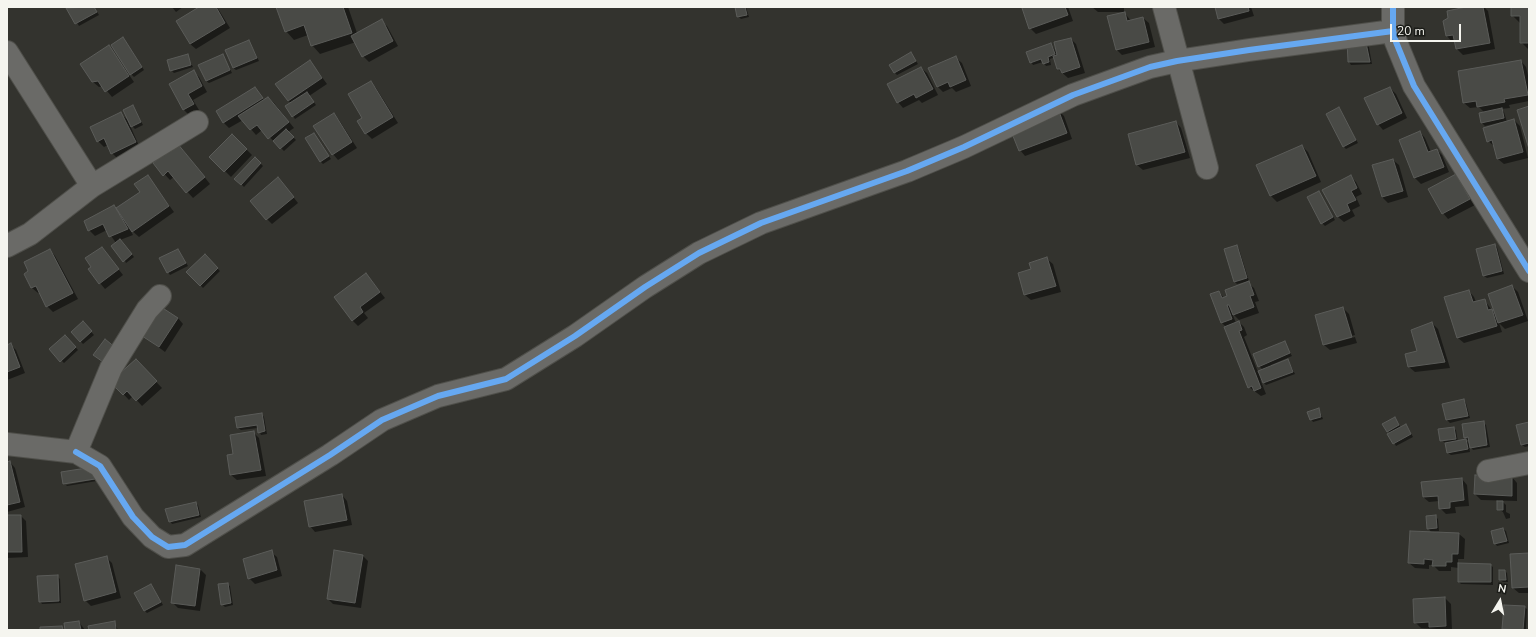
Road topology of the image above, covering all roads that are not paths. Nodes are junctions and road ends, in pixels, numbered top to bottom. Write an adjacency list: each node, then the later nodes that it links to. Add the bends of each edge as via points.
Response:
1 (1164, 7): 5 (street)
2 (1392, 7): 3 (street)
3 (1393, 31): 5 (street); 10 (street, via 1402,61 1414,86)
4 (7, 52): 8 (street)
5 (1178, 61): 7 (street); 13 (street, via 1073,95 907,171 761,223 699,252 575,336 506,379 438,396 382,420 185,546 168,547 152,537 134,516 100,466)
6 (197, 122): 8 (street)
7 (1207, 168)
8 (92, 186): 9 (street, via 30,234)
9 (7, 246)
10 (1529, 271)
11 (160, 296): 13 (street, via 147,310 111,368)
12 (7, 444): 13 (street)
13 (76, 452)
14 (1529, 463): 15 (street)
15 (1488, 471)

